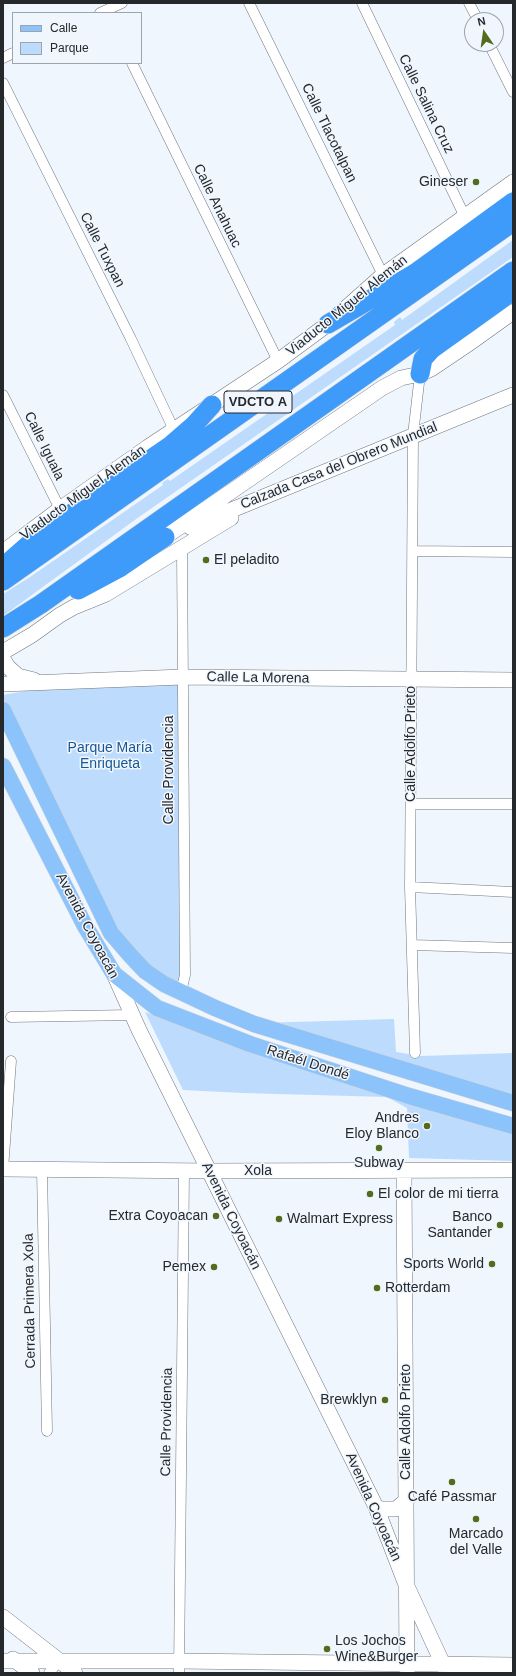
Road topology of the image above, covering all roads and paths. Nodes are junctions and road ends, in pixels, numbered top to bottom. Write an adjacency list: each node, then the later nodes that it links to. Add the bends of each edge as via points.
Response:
1 (122, 3): 5 (street)
2 (249, 3): 18 (street, Calle Tlacotalpan)
3 (362, 3): 15 (street, Calle Salina Cruz)
4 (469, 3): 6 (street)
5 (104, 10)
6 (474, 12)
7 (493, 52): 12 (street)
8 (12, 54): 9 (street)
9 (3, 58)
10 (132, 64): 22 (street, Calle Anahuac)
11 (3, 83): 27 (street, Calle Tuxpan)
12 (513, 92)
13 (513, 182): 15 (street, Viaducto Miguel Alemán)
14 (513, 202): 21 (highway, via 417,272)
15 (465, 217): 18 (street, Viaducto Miguel Alemán)
16 (513, 222): 37 (highway, Viaducto Miguel Alemán / VDCTO A)
17 (513, 271): 38 (highway, VDCTO A)
18 (383, 274): 21 (street, Viaducto Miguel Alemán)
19 (513, 292): 23 (highway, via 432,349 423,360)
20 (513, 312): 23 (street)
21 (328, 324): 22 (street, Viaducto Miguel Alemán)
22 (278, 361): 26 (street, Viaducto Miguel Alemán)
23 (420, 374): 28 (street, Calle Adolfo Prieto); 31 (street, via 407,375 382,388)
24 (3, 395): 30 (street, Calle Iguala)
25 (513, 395): 28 (street, Calzada Casa del Obrero Mundial)
26 (212, 405): 27 (street, Viaducto Miguel Alemán); 36 (highway, via 193,426 171,444 37,537)
27 (174, 430): 30 (street, Viaducto Miguel Alemán)
28 (413, 435): 29 (street, Calzada Casa del Obrero Mundial); 33 (street, Calle Adolfo Prieto)
29 (268, 496): 31 (street, Calzada Casa del Obrero Mundial); 32 (street)
30 (60, 509): 34 (street, Viaducto Miguel Alemán)
31 (165, 537): 38 (highway, via 110,574)
32 (182, 548): 40 (street, via 106,594 60,615); 42 (street, Calle Providencia)
33 (413, 551): 35 (street); 43 (street, Calle Adolfo Prieto)
34 (3, 552)
35 (513, 552)
36 (3, 567)
37 (3, 581)
38 (41, 604): 39 (highway, VDCTO A)
39 (3, 628)
40 (3, 652)
41 (3, 659): 45 (street, via 23,678)
42 (183, 677): 43 (street, Calle La Morena); 45 (street, Calle La Morena); 57 (street, Calle Providencia, via 185,975)
43 (412, 678): 44 (street, Calle La Morena); 49 (street, Calle Adolfo Prieto)
44 (513, 680)
45 (51, 682): 46 (street, Calle La Morena)
46 (3, 684)
47 (3, 710): 55 (main road, Avenida Coyoacán, via 112,933)
48 (3, 766): 56 (main road, Avenida Coyoacán, via 85,926)
49 (411, 804): 50 (street); 51 (street, Calle Adolfo Prieto)
50 (513, 804)
51 (410, 887): 52 (street); 53 (street, Calle Adolfo Prieto)
52 (513, 892)
53 (412, 945): 54 (street); 60 (street, Calle Adolfo Prieto)
54 (513, 948)
55 (130, 955): 57 (main road, Rafaél Dondé, via 164,984)
56 (114, 974): 58 (street, Avenida Coyoacán); 63 (main road, Rafaél Dondé, via 157,1008 250,1044 409,1096)
57 (181, 992): 62 (main road, Rafaél Dondé, via 254,1024)
58 (132, 1016): 59 (street); 69 (street, Avenida Coyoacán)
59 (11, 1017)
60 (415, 1053)
61 (12, 1061): 64 (street)
62 (513, 1103)
63 (513, 1126)
64 (3, 1169): 65 (street, Xola)
65 (42, 1170): 68 (street, Xola); 70 (street, Cerrada Primera Xola)
66 (404, 1170): 67 (street, Xola); 69 (street, Xola); 71 (street, Calle Adolfo Prieto)
67 (513, 1170)
68 (184, 1171): 69 (street, Xola); 79 (street, Calle Providencia)
69 (209, 1171): 72 (street, Avenida Coyoacán)
70 (47, 1431)
71 (407, 1500): 72 (street, via 396,1509); 73 (street, Calle Adolfo Prieto)
72 (376, 1507): 73 (street, Avenida Coyoacán)
73 (405, 1582): 80 (street, Calle Adolfo Prieto); 81 (street, Avenida Coyoacán)
74 (3, 1617): 76 (street)
75 (3, 1651): 77 (street)
76 (59, 1660): 77 (street); 79 (street); 83 (street); 84 (street)
77 (9, 1661): 82 (street)
78 (513, 1665): 81 (street)
79 (179, 1667): 80 (street)
80 (407, 1668): 81 (street)
81 (445, 1669)
82 (32, 1673)
83 (49, 1673)
84 (75, 1673)

